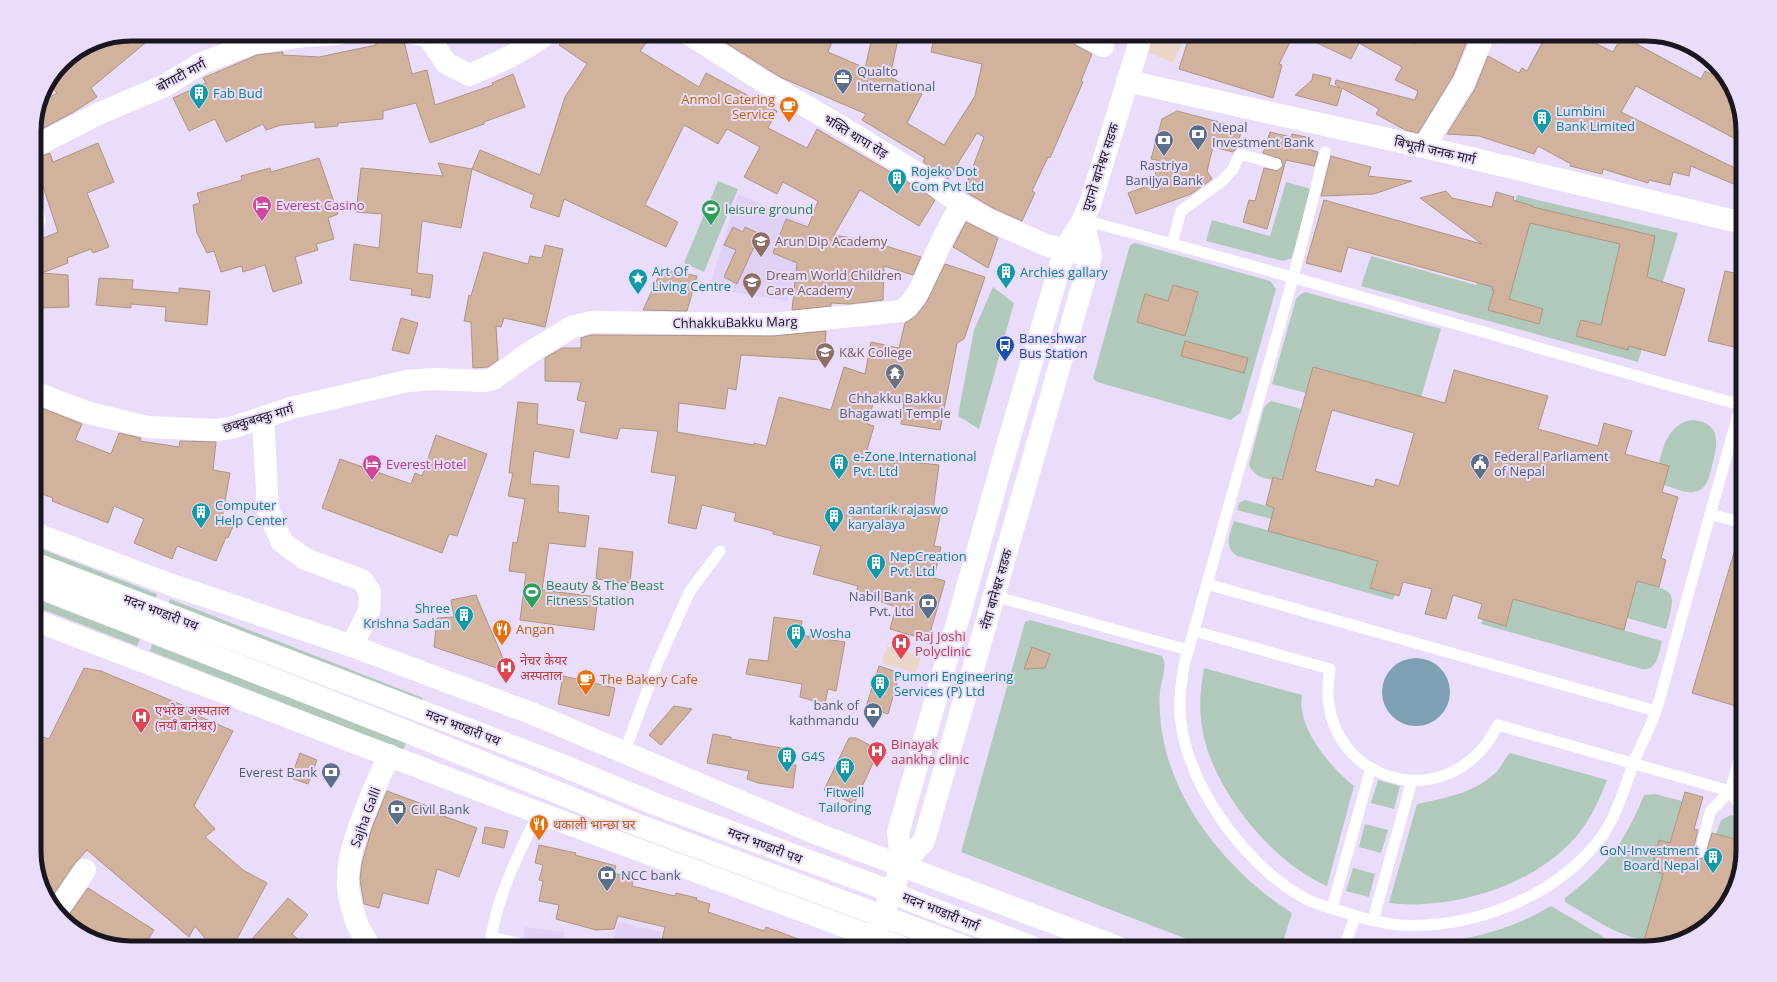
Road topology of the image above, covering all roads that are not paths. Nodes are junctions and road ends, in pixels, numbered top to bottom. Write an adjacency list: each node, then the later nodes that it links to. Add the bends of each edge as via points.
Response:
1 (268, 41): 10 (main road, बोगाटी मार्ग, via 254,43 202,63 164,86 98,114)
2 (431, 41): 3 (main road, via 446,63 469,75 496,64)
3 (536, 41)
4 (700, 41): 14 (main road, भक्ति थापा रोड़, via 928,180)
5 (1094, 41): 8 (main road)
6 (1140, 41): 9 (main road, पुरानो बानेश्वर सडक)
7 (1481, 41): 11 (main road, via 1464,82)
8 (1103, 46)
9 (1127, 81): 11 (main road, बिभूती जनक मार्ग); 15 (main road, पुरानो बानेश्वर सडक)
10 (41, 143)
11 (1424, 147): 16 (main road, बिभूती जनक मार्ग)
12 (1325, 152): 20 (lane)
13 (1276, 164): 17 (lane, via 1240,154 1233,169 1222,181 1180,211)
14 (962, 205): 18 (main road, भक्ति थापा रोड़, via 987,219); 21 (main road, ChhakkuBakku Marg, via 951,222 920,288 902,311 774,324 592,322 572,327 493,379)
15 (1083, 220): 17 (lane); 18 (main road, पुरानो बानेश्वर सडक); 19 (main road, नँया बानेश्वर सडक)
16 (1736, 221)
17 (1172, 244): 20 (lane)
18 (1064, 250): 19 (main road, भक्ति थापा रोड़); 49 (main road, via 898,833)
19 (1091, 256): 33 (main road, नँया बानेश्वर सडक)
20 (1293, 278): 23 (lane, via 1624,374); 31 (lane)
21 (484, 381): 24 (main road, छक्कुबक्कु मार्ग, via 407,381)
22 (41, 395): 24 (main road, छक्कुबक्कु मार्ग, via 88,413 148,427 217,430)
23 (1736, 404)
24 (263, 417): 36 (main road, via 268,510 282,542 305,559 362,580 370,592 368,611)
25 (1736, 423): 26 (lane)
26 (1710, 514): 27 (lane); 38 (lane)
27 (1736, 521)
28 (41, 536): 36 (main road, via 169,584)
29 (720, 551): 39 (lane, via 690,591 657,664)
30 (41, 566): 51 (main road, मदन भण्डारी पथ)
31 (1207, 584): 35 (lane); 38 (lane)
32 (41, 588): 54 (main road, मदन भण्डारी पथ, via 638,825)
33 (994, 596): 37 (lane); 49 (main road, नँया बानेश्वर सडक, via 924,841)
34 (41, 623): 40 (main road)
35 (1194, 631): 37 (lane); 42 (lane, via 1330,669 1327,700 1336,730 1353,755)
36 (352, 646): 49 (main road, via 531,713 820,835)
37 (1188, 650): 53 (lane, via 1179,694 1181,723 1187,752 1197,778 1211,803 1243,846 1276,878 1307,899)
38 (1656, 711): 41 (lane)
39 (629, 740)
40 (389, 755): 47 (main road); 58 (main road, Sajha Galli, via 356,836 349,866 348,892 358,927)
41 (1633, 763): 44 (lane, via 1498,725 1490,742 1468,764 1440,777); 45 (lane); 56 (lane, via 1614,816 1597,843 1577,864 1554,882 1505,907 1457,920 1415,925)
42 (1371, 768): 44 (lane, via 1394,778); 53 (lane)
43 (1736, 771): 45 (lane)
44 (1412, 780): 56 (lane)
45 (1730, 791): 46 (lane); 48 (lane, via 1710,812)
46 (1736, 800)
47 (538, 813): 57 (lane, via 502,894); 61 (main road)
48 (1700, 852)
49 (902, 865): 51 (main road); 65 (main road)
50 (85, 870): 52 (main road)
51 (893, 892): 54 (main road); 64 (main road, मदन भण्डारी मार्ग)
52 (61, 907)
53 (1332, 908): 55 (lane)
54 (884, 916): 62 (main road); 63 (main road, मदन भण्डारी मार्ग)
55 (1355, 916): 56 (lane); 66 (lane)
56 (1373, 920)
57 (491, 937): 59 (lane); 60 (lane)
58 (366, 941)
59 (491, 941)
60 (508, 941)
61 (869, 941)
62 (872, 941)
63 (950, 941)
64 (1017, 941)
65 (1102, 941)
66 (1346, 941)

